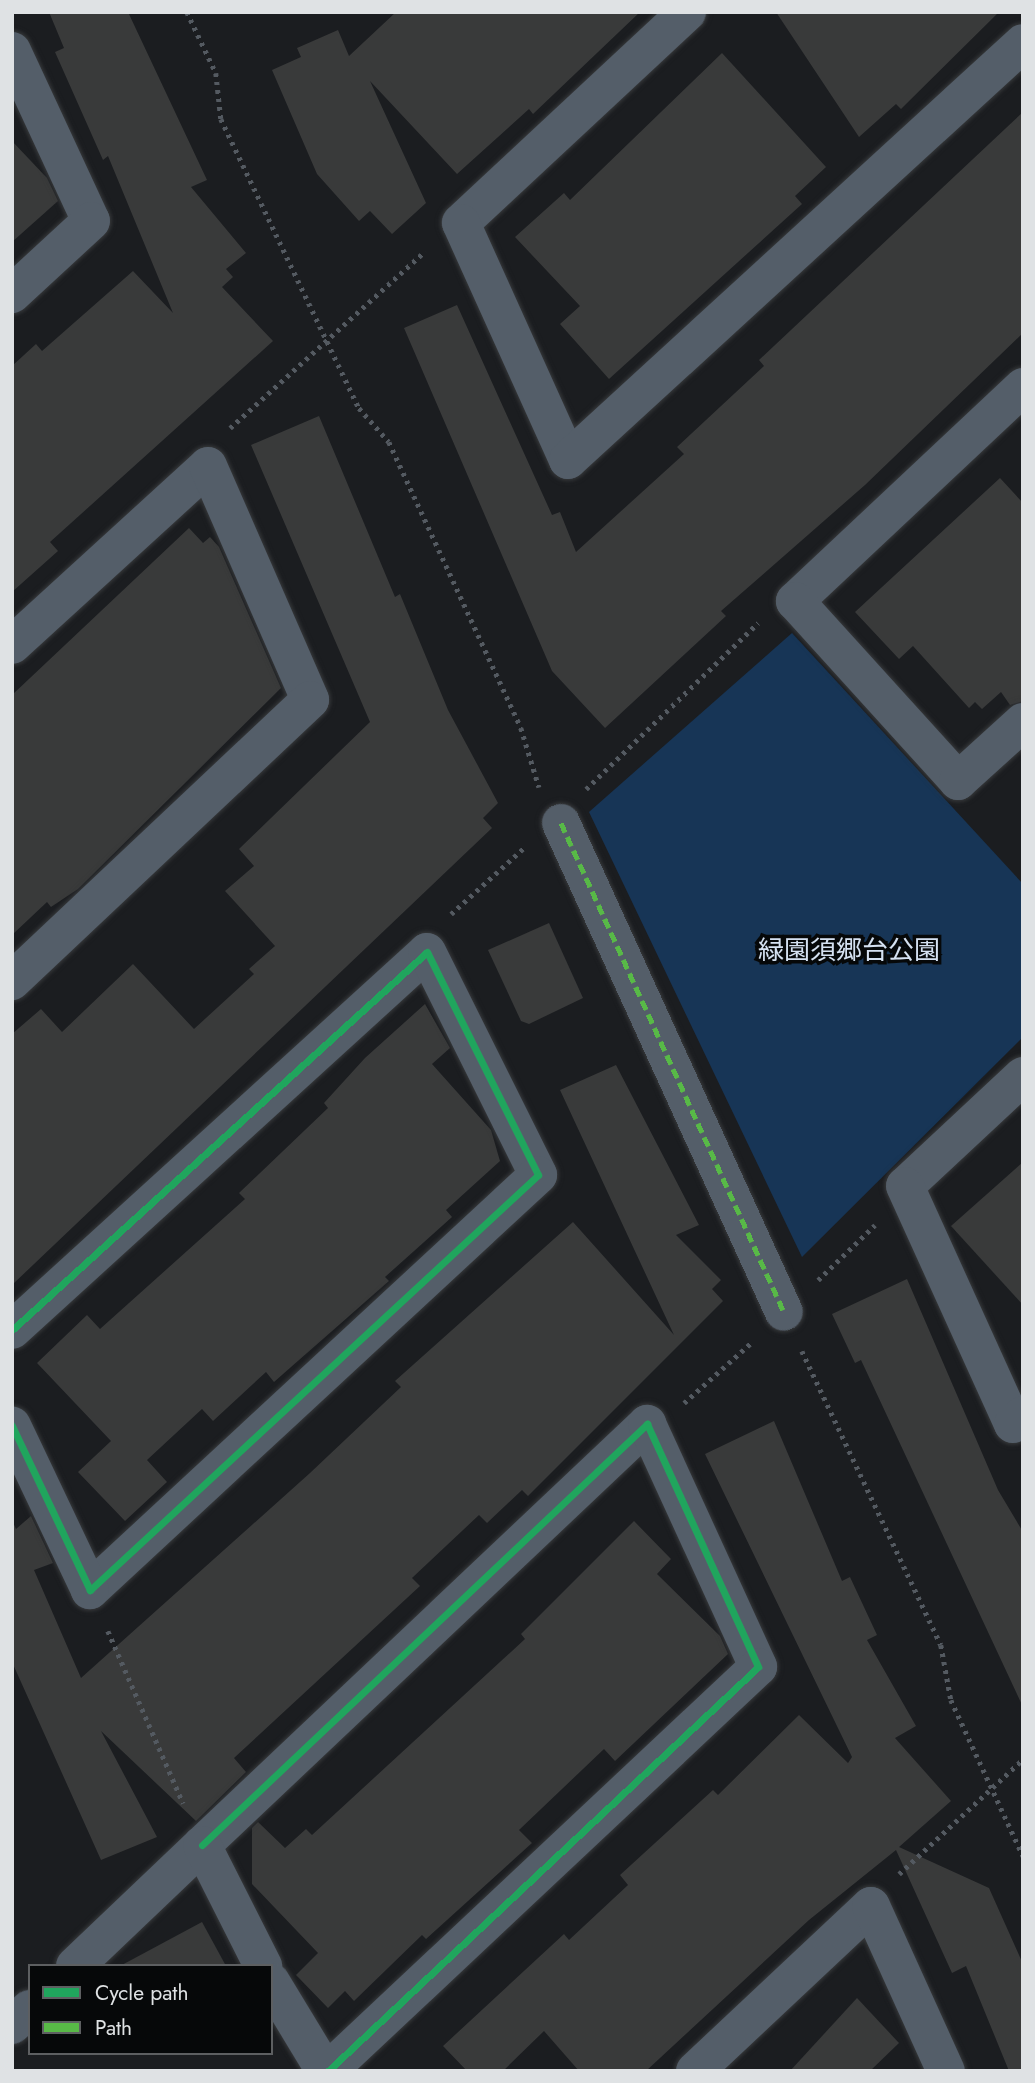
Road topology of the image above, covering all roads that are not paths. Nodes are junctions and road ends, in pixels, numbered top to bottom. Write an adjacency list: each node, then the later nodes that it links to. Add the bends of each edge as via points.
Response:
1 (687, 12): 2 (street, via 461,223 568,460)
2 (1023, 43)
3 (12, 51): 4 (street, via 91,221)
4 (12, 294)
5 (1023, 387): 7 (street, via 795,601 958,781)
6 (12, 645): 9 (street, via 208,466 310,700)
7 (1023, 722)
8 (561, 823): 11 (street)
9 (12, 981)
10 (1023, 1076): 13 (street, via 905,1186 1013,1424)
11 (771, 1324)
12 (12, 1330): 14 (street, via 426,952 538,1175 90,1590)
13 (1023, 1415)
14 (12, 1426)
15 (202, 1845): 16 (street); 17 (street); 21 (street, via 647,1424 758,1667)
16 (77, 1964)
17 (262, 1964)
18 (273, 1985): 21 (street)
19 (28, 2011): 20 (street)
20 (12, 2025)
21 (327, 2071)
22 (695, 2071): 23 (street, via 871,1906)
23 (946, 2071)

